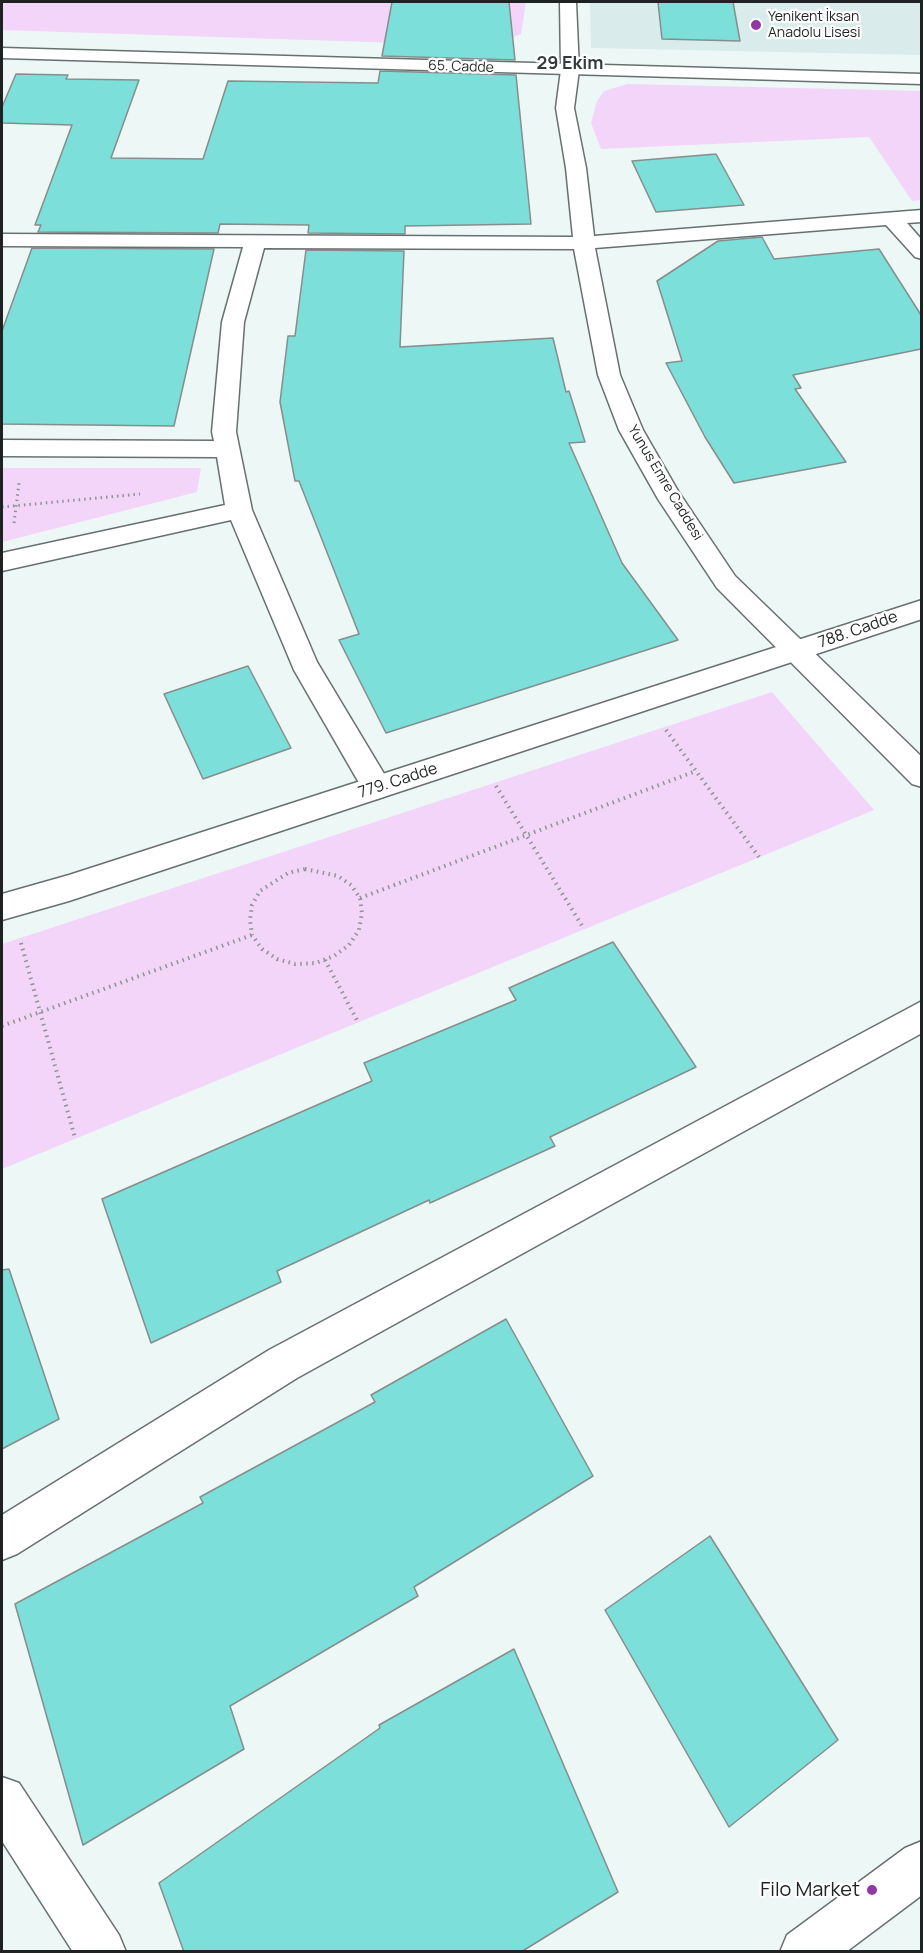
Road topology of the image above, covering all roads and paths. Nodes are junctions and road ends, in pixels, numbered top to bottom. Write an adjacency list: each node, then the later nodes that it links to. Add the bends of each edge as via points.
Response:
1 (568, 2): 5 (street, Yunus Emre Caddesi)
2 (2, 41): 5 (street, 65. Cadde)
3 (2, 53): 5 (street, 65. Cadde)
4 (722, 56): 5 (street, 65. Cadde)
5 (569, 62): 6 (street, 65. Cadde); 11 (street, Yunus Emre Caddesi, via 565,108)
6 (921, 79)
7 (921, 216): 8 (street)
8 (892, 219): 11 (street); 12 (street)
9 (2, 240): 10 (street)
10 (255, 241): 11 (street); 14 (street, via 233,322 224,432)
11 (584, 243): 21 (street, Yunus Emre Caddesi, via 609,375 631,430 726,582)
12 (921, 254)
13 (13, 448): 14 (street); 16 (path)
14 (227, 449): 18 (street)
15 (142, 494): 16 (path)
16 (15, 506): 17 (path); 19 (path)
17 (2, 507)
18 (239, 510): 19 (street); 26 (street, via 304,663)
19 (6, 561)
20 (921, 609): 21 (street, 788. Cadde)
21 (794, 651): 22 (street, 779. Cadde); 25 (street, Yunus Emre Caddesi)
22 (644, 700): 23 (street, 779. Cadde); 24 (path)
23 (477, 755): 26 (street, 779. Cadde); 27 (path)
24 (696, 771): 27 (path); 28 (path)
25 (921, 776)
26 (377, 788): 30 (street, 779. Cadde)
27 (526, 835): 29 (path); 31 (path)
28 (759, 857)
29 (360, 898): 32 (path, via 351,885 323,870 288,873 260,891 252,905); 33 (path, via 359,930 349,945)
30 (6, 906): 34 (path)
31 (584, 929)
32 (252, 935): 33 (path, via 262,949 277,959 295,964); 34 (path)
33 (325, 960): 36 (path)
34 (40, 1012): 37 (path); 38 (path)
35 (921, 1016): 39 (street, via 283,1364)
36 (358, 1022)
37 (2, 1026)
38 (75, 1138)
39 (2, 1539)
40 (2, 1800): 42 (street)
41 (921, 1865): 43 (street)
42 (102, 1952)
43 (804, 1952)

